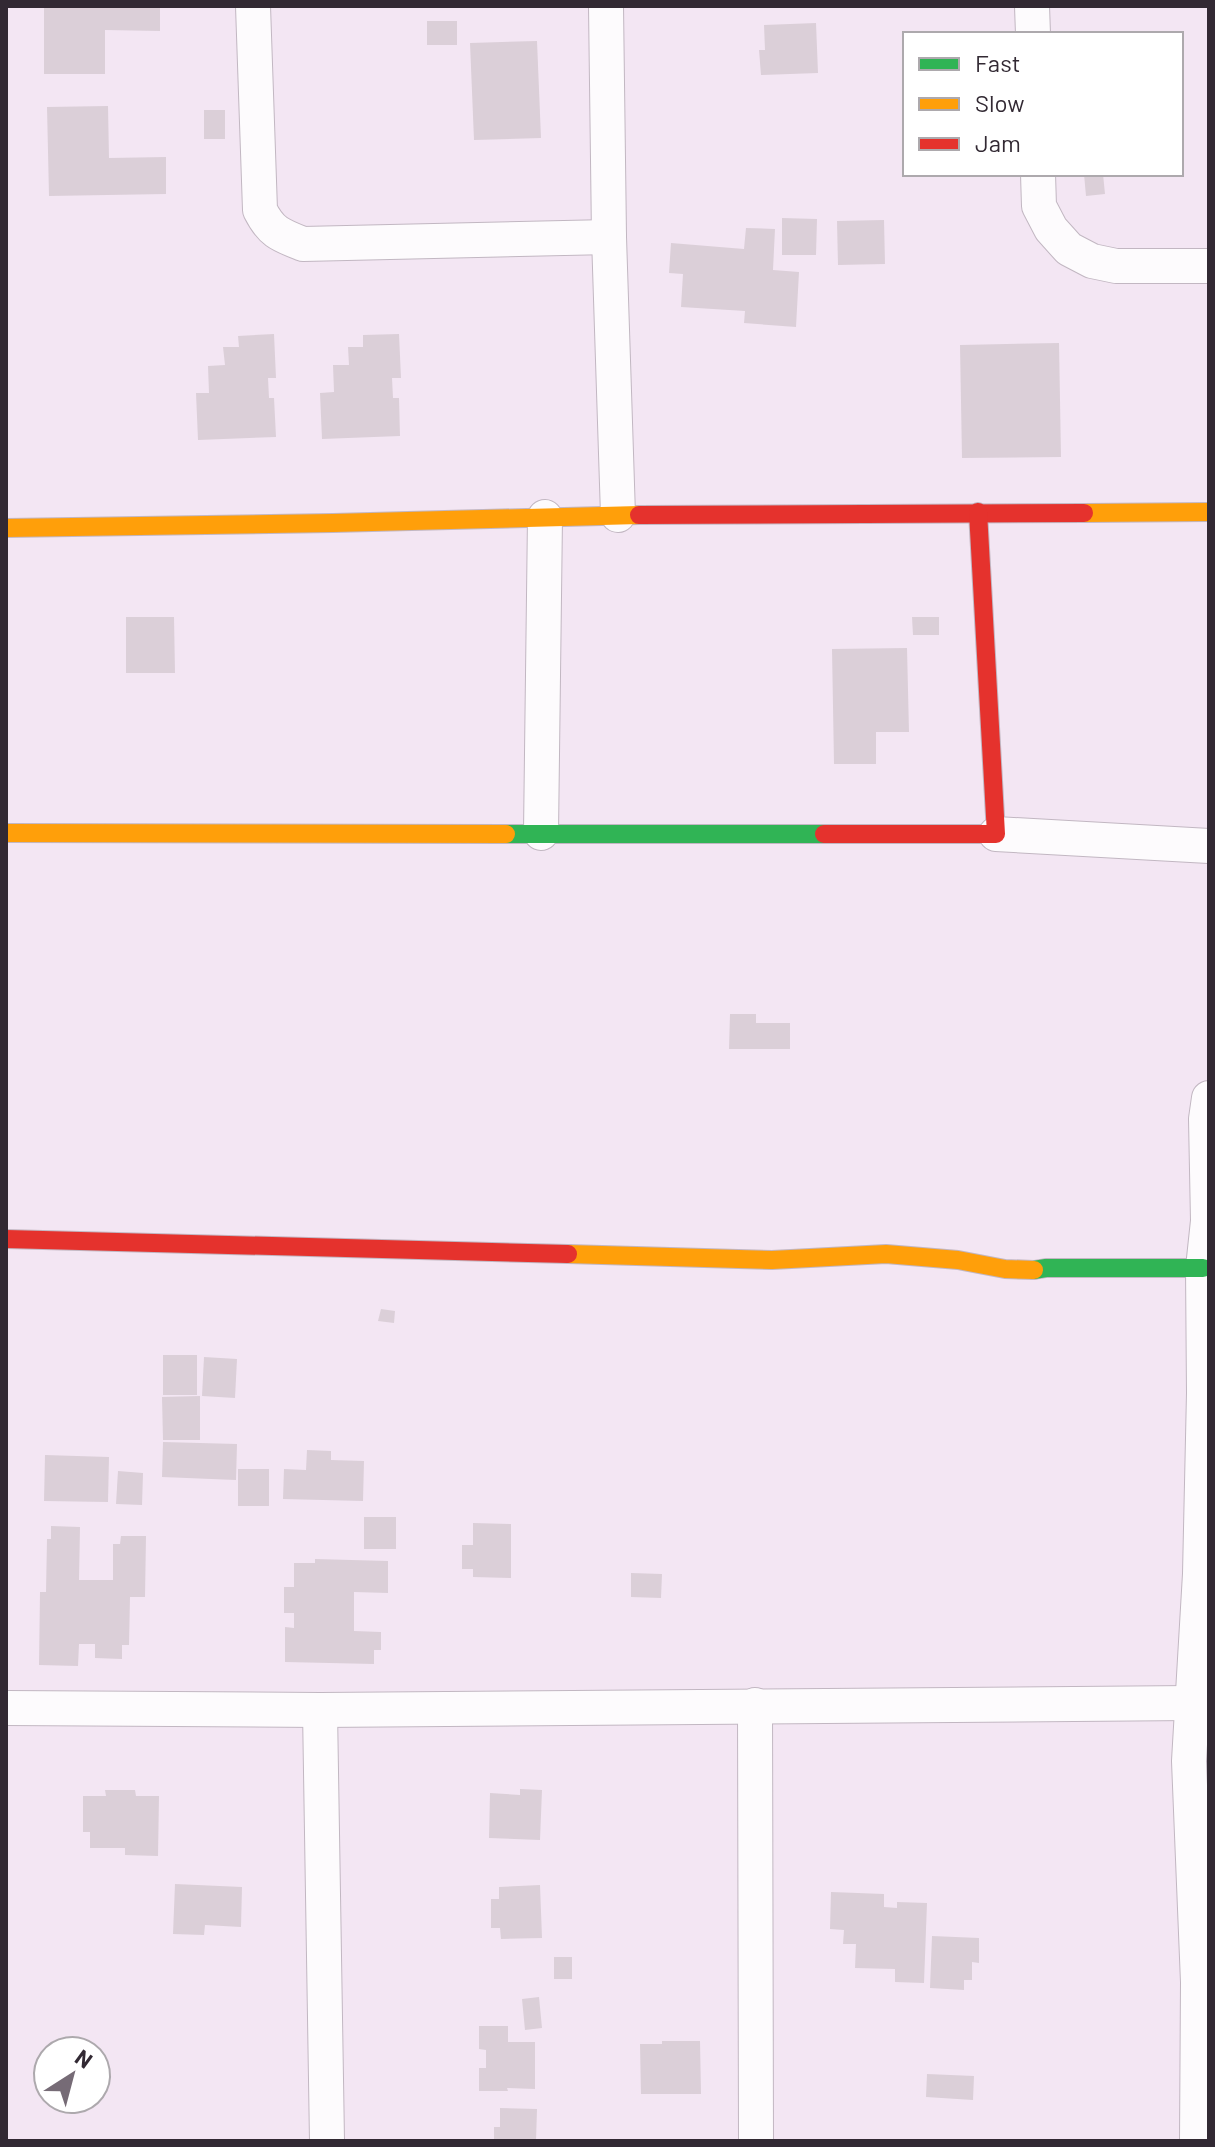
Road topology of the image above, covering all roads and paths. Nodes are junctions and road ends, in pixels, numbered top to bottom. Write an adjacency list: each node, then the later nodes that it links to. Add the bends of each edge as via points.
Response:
1 (253, 6): 6 (street, via 260,210 279,235 303,244)
2 (606, 6): 6 (street)
3 (1032, 6): 4 (street)
4 (1033, 32)
5 (1038, 176): 7 (street, via 1039,206 1069,249 1116,266)
6 (609, 237): 10 (street)
7 (1209, 266)
8 (978, 512): 9 (street); 10 (street); 15 (street)
9 (1209, 512)
10 (618, 515): 11 (street)
11 (545, 517): 12 (street); 14 (street)
12 (6, 528)
13 (6, 833): 14 (street)
14 (541, 833): 15 (street)
15 (996, 834): 16 (street)
16 (1209, 846)
17 (1209, 1098): 19 (street)
18 (6, 1239): 19 (street, via 772,1260 886,1254 1028,1271)
19 (1203, 1268): 20 (street, via 1200,1574)
20 (1191, 1703): 21 (street); 24 (street, via 1189,1761)
21 (755, 1705): 23 (street); 26 (street)
22 (6, 1708): 23 (street)
23 (320, 1710): 25 (street)
24 (1203, 1985): 27 (street)
25 (327, 2141)
26 (756, 2141)
27 (1197, 2141)

